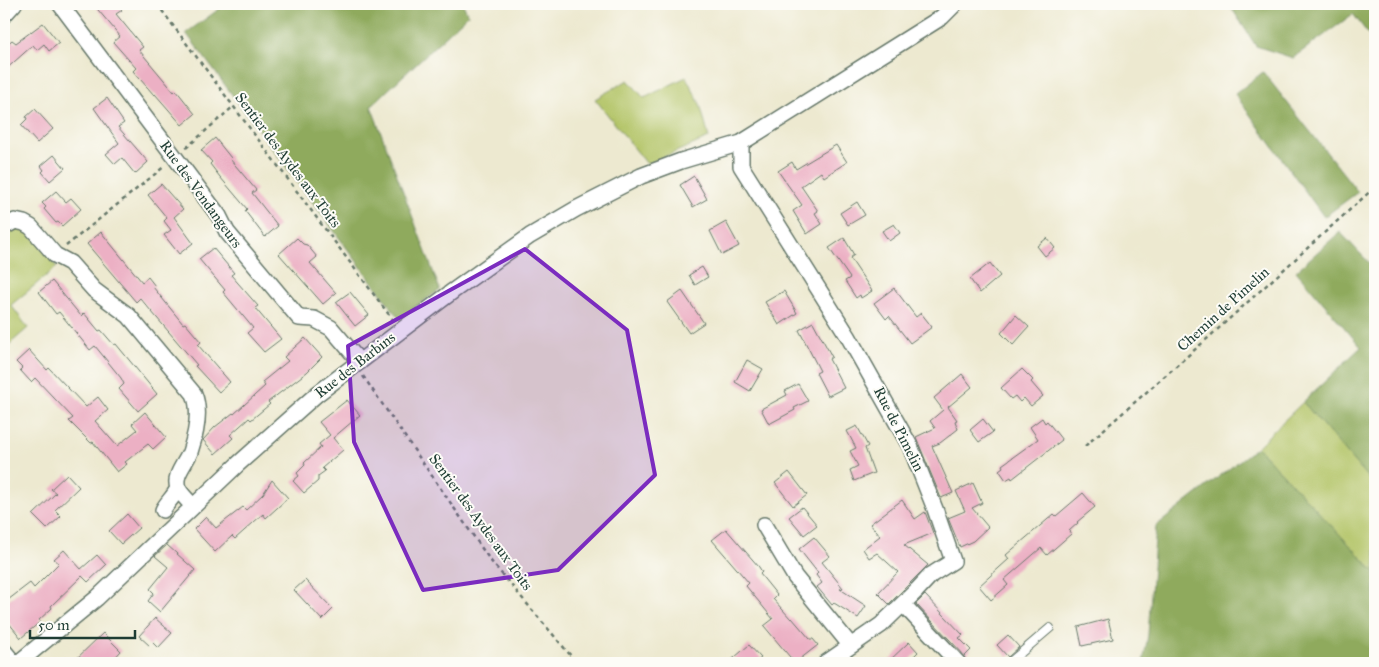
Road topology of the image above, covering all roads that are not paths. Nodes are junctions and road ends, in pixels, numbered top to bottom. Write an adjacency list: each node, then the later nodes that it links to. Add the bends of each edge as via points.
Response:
1 (14, 4): 4 (street)
2 (60, 4): 9 (street, Rue des Vendangeurs, via 228,232 298,318 314,319 331,328)
3 (954, 4): 5 (street, via 942,18)
4 (4, 15)
5 (741, 143): 6 (street, Rue des Barbins); 7 (street)
6 (725, 148): 7 (street, Rue de Pimelin); 9 (street, Rue des Barbins, via 681,160 641,176 576,209 517,246)
7 (741, 166): 14 (street, Rue de Pimelin, via 882,393 910,446 935,509 953,561 931,574)
8 (4, 227): 10 (street, via 15,221 31,227 55,255 70,263 94,290 129,316 194,394 198,411 190,452 178,475)
9 (358, 364): 11 (street, Rue des Barbins, via 317,394)
10 (178, 488): 11 (street); 12 (street)
11 (193, 506): 19 (street, Rue des Barbins, via 97,598)
12 (163, 510)
13 (764, 524): 16 (street, via 795,577)
14 (903, 604): 16 (street, Rue de Pimelin); 21 (street)
15 (1050, 628): 22 (lane)
16 (852, 646): 20 (street, Rue de Pimelin)
17 (4, 651): 18 (street)
18 (14, 663)
19 (18, 663)
20 (826, 663)
21 (958, 663)
22 (1009, 663)

